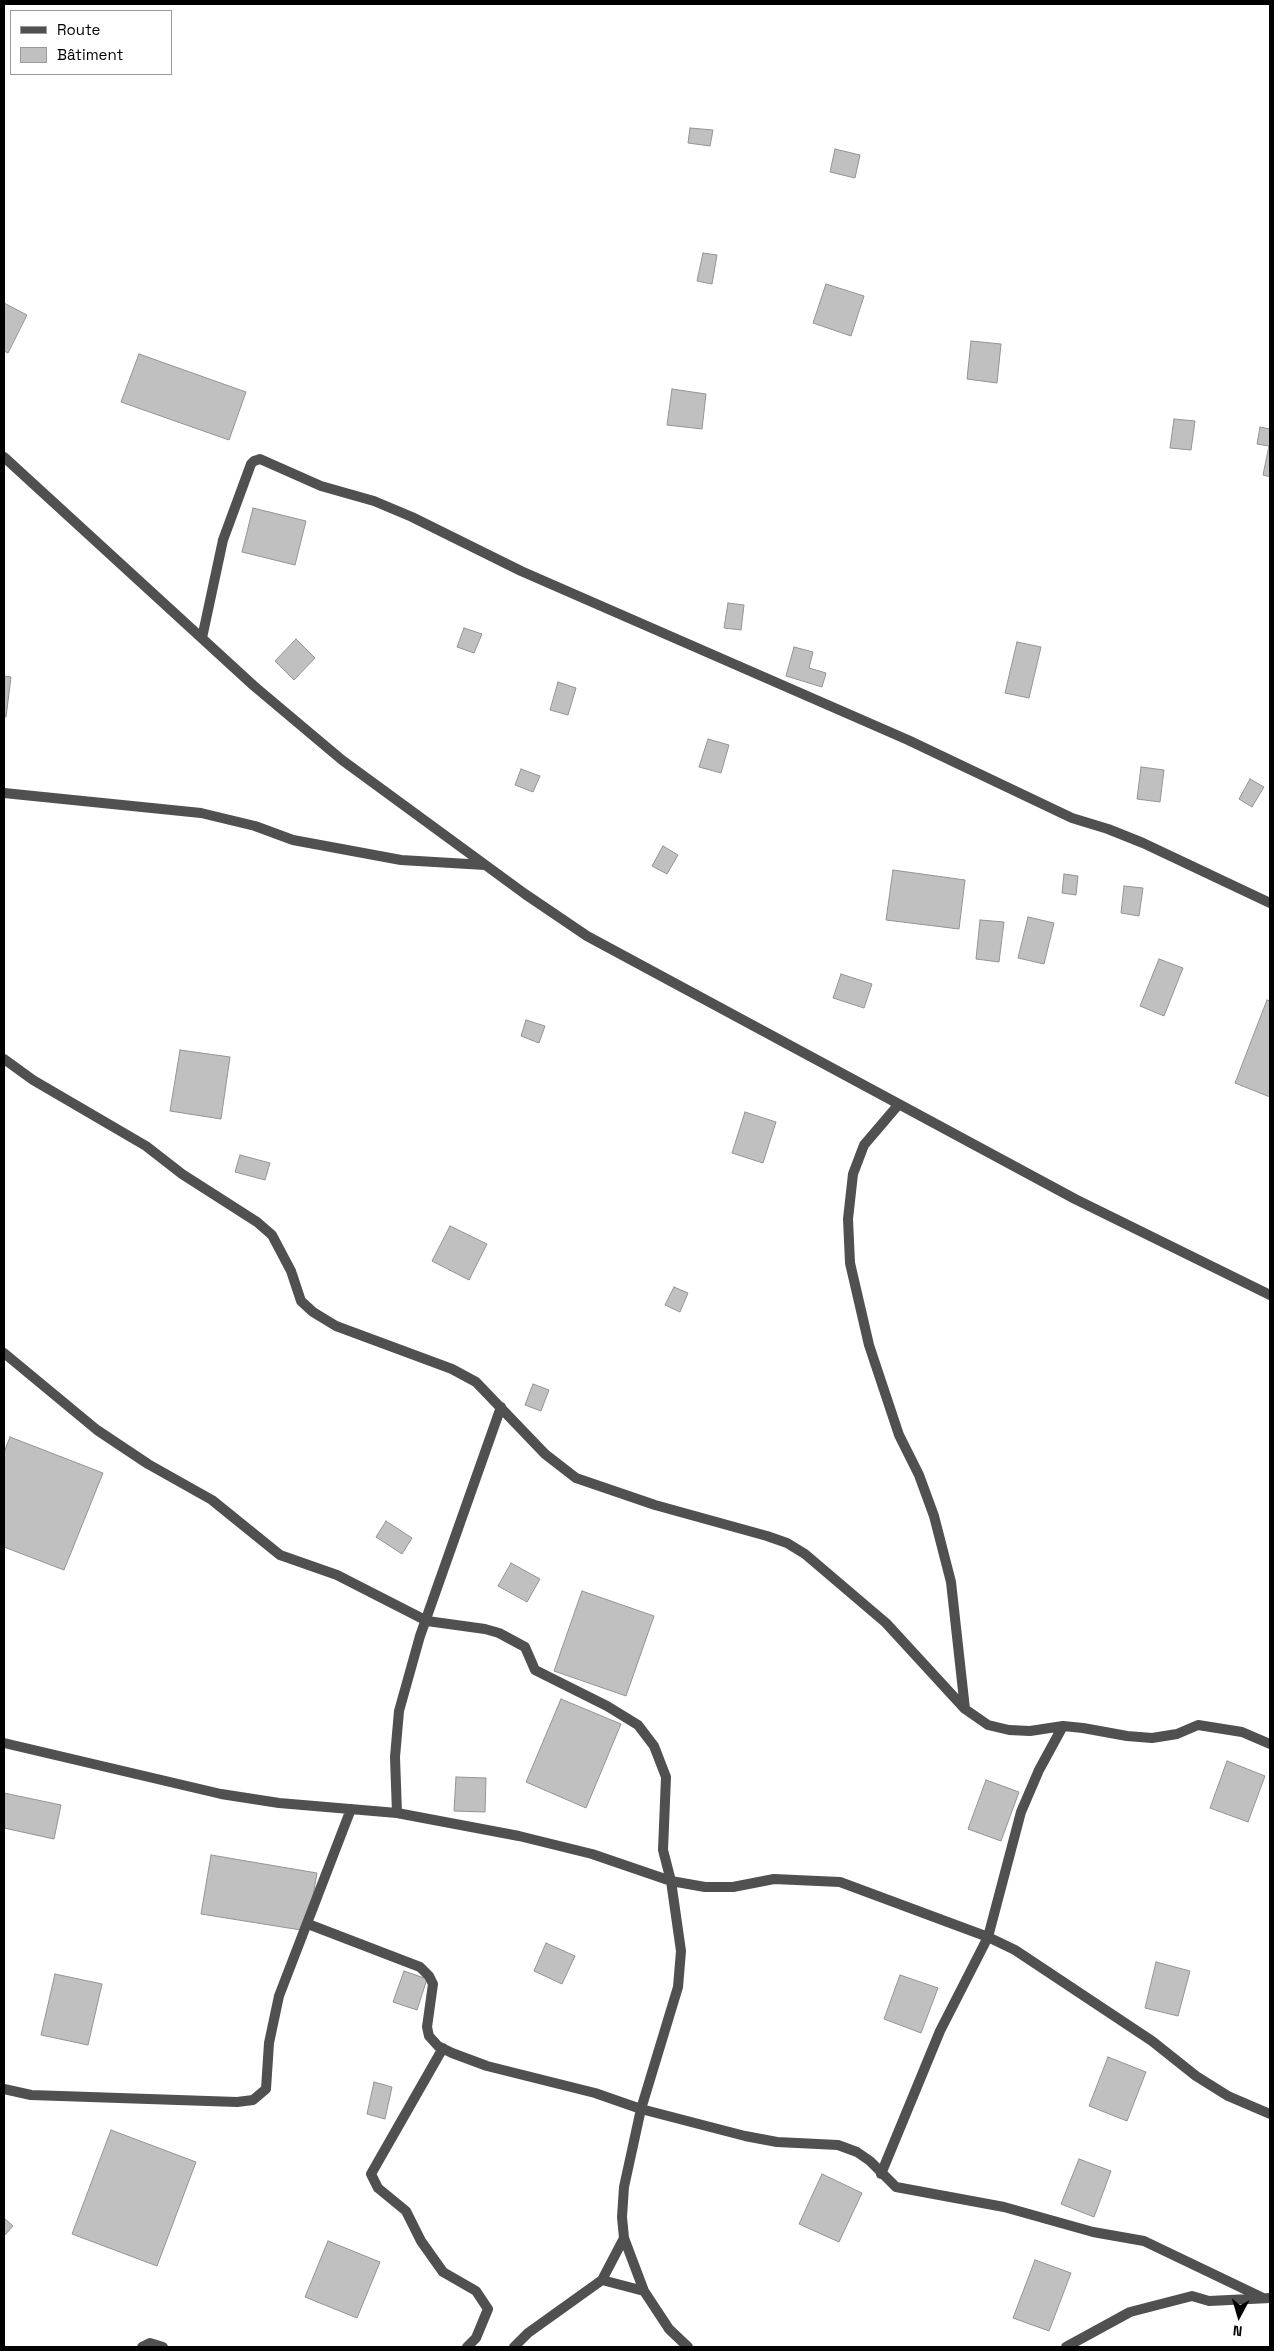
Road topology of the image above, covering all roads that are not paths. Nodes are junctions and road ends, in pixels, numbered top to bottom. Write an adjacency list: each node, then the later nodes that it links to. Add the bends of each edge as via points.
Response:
1 (4, 457): 2 (street)
2 (202, 638): 4 (street, via 342,760); 5 (street, via 223,540 251,464 260,459 321,486 374,501 412,517 610,611 908,740 1072,818 1108,828 1143,843)
3 (4, 793): 4 (street, via 202,813 255,826 293,840 401,860)
4 (486, 865): 7 (street, via 587,936)
5 (1270, 903)
6 (4, 1059): 10 (street, via 33,1080 146,1146 182,1174 257,1222 272,1235 291,1271 301,1301 312,1312 336,1326 452,1369 476,1382)
7 (899, 1104): 8 (street, via 1140,1232); 12 (street, via 864,1145 853,1174 848,1219 850,1263 869,1345 899,1435 934,1516 951,1582)
8 (1270, 1295)
9 (4, 1353): 11 (street, via 97,1430 148,1464 212,1500 280,1556 337,1575)
10 (501, 1407): 11 (street); 12 (street, via 544,1454 576,1478 646,1502 767,1536 805,1554 886,1623)
11 (427, 1621): 17 (street, via 399,1711 395,1757); 18 (street, via 499,1633 525,1647 535,1670 638,1725 654,1746 666,1777 663,1850)
12 (965, 1709): 13 (street, via 988,1725 1009,1730 1030,1731)
13 (1063, 1726): 15 (street, via 1152,1738 1176,1734 1198,1725 1242,1732); 20 (street, via 1020,1812)
14 (4, 1743): 16 (street, via 221,1794)
15 (1270, 1744)
16 (351, 1809): 17 (street); 19 (street)
17 (397, 1813): 18 (street, via 574,1849)
18 (671, 1881): 20 (street, via 705,1887 734,1887 774,1879 840,1882); 23 (street, via 681,1951 678,1987)
19 (308, 1924): 21 (street, via 420,1967 433,1984 427,2027 429,2036); 22 (street, via 279,1996 268,2043 266,2089 253,2100 110,2099 24,2094)
20 (988, 1937): 24 (street, via 1044,1968 1152,2041 1196,2076 1228,2096); 25 (street, via 940,2031)
21 (443, 2048): 23 (street, via 487,2066 595,2093); 32 (street, via 371,2174 378,2188 406,2211 421,2241 443,2272 476,2291 488,2309 476,2338)
22 (4, 2089)
23 (641, 2109): 25 (street, via 745,2136 777,2142 838,2146 857,2152); 26 (street, via 624,2187)
24 (1270, 2114)
25 (881, 2174): 29 (street, via 896,2187 908,2191 977,2202 1092,2232 1144,2241)
26 (624, 2238): 27 (street); 28 (street)
27 (602, 2280): 28 (street); 33 (street)
28 (644, 2291): 34 (street, via 669,2329)
29 (1266, 2298): 35 (street, via 1209,2301 1192,2296 1130,2312)
30 (142, 2347): 31 (street, via 150,2343)
31 (163, 2347)
32 (467, 2347)
33 (514, 2347)
34 (688, 2347)
35 (1066, 2347)

